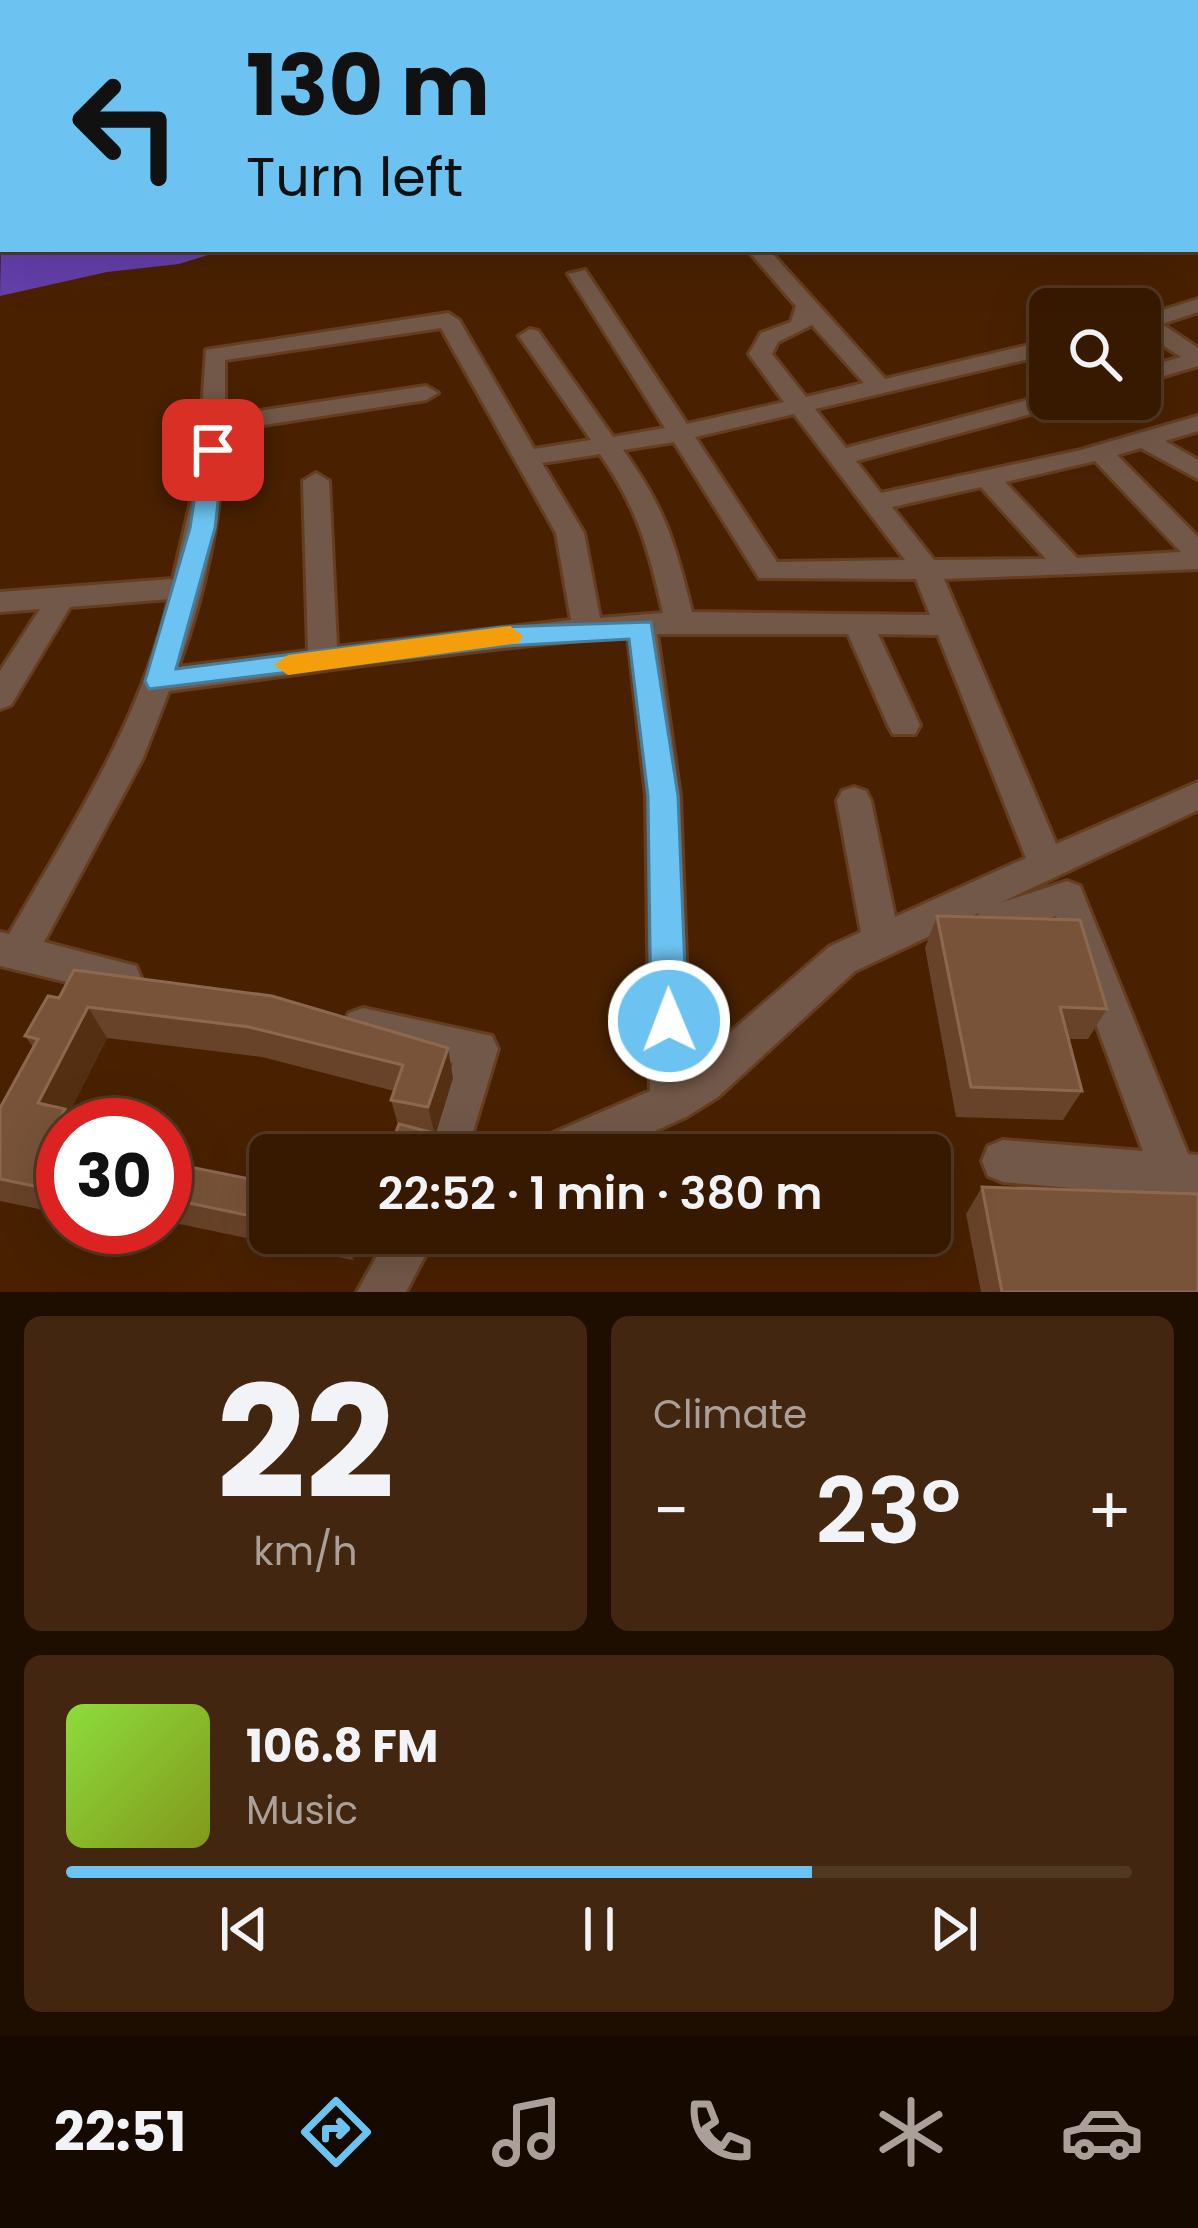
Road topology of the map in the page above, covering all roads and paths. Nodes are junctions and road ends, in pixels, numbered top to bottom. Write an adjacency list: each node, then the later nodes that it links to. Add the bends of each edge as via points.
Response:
1 (759, 252): 4 (street)
2 (578, 274): 17 (street)
3 (1198, 305): 5 (street)
4 (805, 308): 11 (street); 13 (street, via 798,329 760,349)
5 (1161, 317)
6 (1161, 335): 9 (street)
7 (530, 336): 19 (street)
8 (1029, 352): 11 (street)
9 (1198, 359): 10 (street)
10 (1161, 370)
11 (882, 390): 13 (street)
12 (426, 394): 16 (street)
13 (800, 407): 17 (street); 22 (street)
14 (1029, 407): 22 (street)
15 (1198, 423): 18 (street)
16 (214, 425): 21 (street, via 214,355 442,319); 30 (street)
17 (677, 434): 19 (street); 29 (street, via 769,572)
18 (1144, 440): 20 (street); 23 (street)
19 (602, 444): 21 (street); 33 (street, via 652,513)
20 (1100, 452): 24 (street); 27 (street)
21 (525, 458): 37 (street, via 570,532)
22 (837, 458): 26 (street)
23 (1198, 471)
24 (989, 480): 26 (street); 28 (street)
25 (316, 481): 38 (street)
26 (874, 503): 29 (street)
27 (1198, 556): 28 (street)
28 (1070, 568): 29 (street)
29 (926, 569): 34 (street)
30 (188, 588): 31 (street); 39 (street)
31 (61, 598): 32 (street); 40 (street)
32 (0, 602)
33 (680, 622): 35 (street); 36 (street)
34 (949, 625): 35 (street); 44 (street)
35 (860, 628): 41 (street)
36 (642, 629): 37 (street); 50 (street, via 663,796)
37 (588, 633): 38 (street)
38 (323, 661): 39 (street)
39 (159, 681): 47 (street, via 127,758)
40 (0, 698)
41 (904, 725)
42 (1198, 795): 44 (street)
43 (854, 801): 46 (street)
44 (1045, 861): 46 (street)
45 (994, 921): 54 (street, via 1067,897)
46 (881, 938): 50 (street, via 813,982)
47 (9, 951): 48 (street)
48 (152, 984)
49 (315, 1017): 51 (street, via 478,1049)
50 (671, 1103): 52 (street)
51 (452, 1134)
52 (600, 1134)
53 (1003, 1161): 54 (street)
54 (1186, 1176)
55 (403, 1254): 56 (street)
56 (380, 1292)

